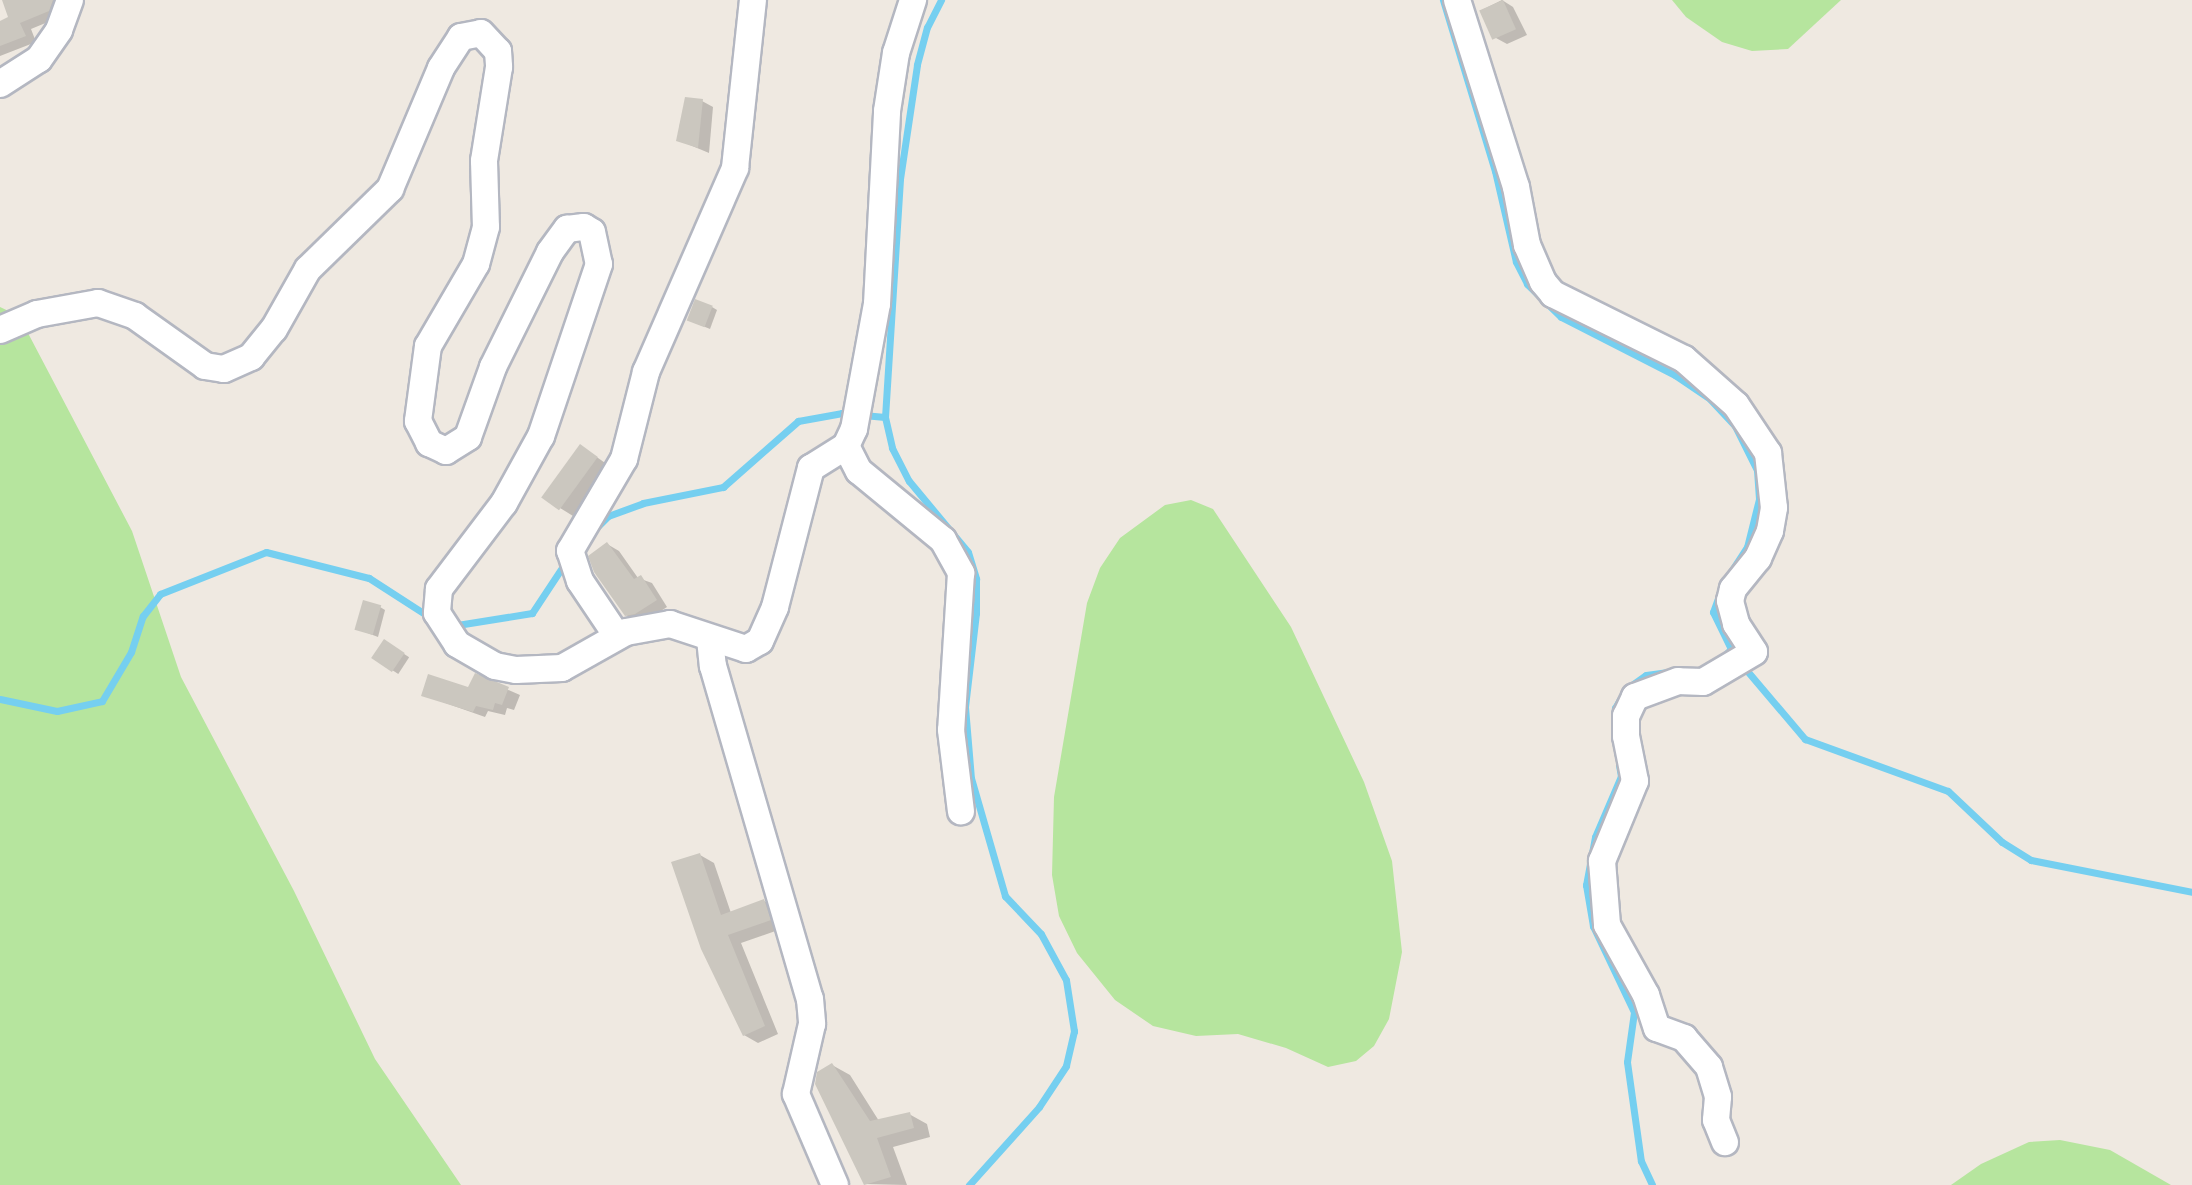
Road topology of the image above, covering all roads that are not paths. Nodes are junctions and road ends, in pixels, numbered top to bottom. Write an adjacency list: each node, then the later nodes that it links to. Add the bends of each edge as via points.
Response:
1 (70, 0): 5 (street, via 59,30 39,59)
2 (753, 0): 8 (street, via 735,168 646,372 624,458 571,559)
3 (913, 0): 7 (street, via 896,53 887,111 877,304)
4 (1457, 0): 11 (street, via 1516,187 1527,245 1543,282 1566,301 1684,359 1736,405 1768,453 1774,508 1770,531 1758,558 1732,589 1730,601 1736,624 1754,652 1703,682 1678,681 1635,697 1626,716 1635,781 1602,861 1607,925 1646,995 1657,1028 1684,1038 1710,1067 1718,1097 1716,1120)
5 (0, 84)
6 (0, 330): 8 (street, via 37,314 98,303 135,316 205,366 236,366 251,357 274,329 307,269 390,189 454,46 471,33 491,39 499,67 484,161 485,227 476,264 428,345 418,421 429,443 446,451 468,437 493,367 550,252 567,229 584,227 592,232 599,264 541,436 504,503 439,589 437,613 457,644 495,666 562,668)
7 (850, 438): 9 (street, via 811,468 775,607 760,641 746,649); 10 (street, via 859,471 943,540 961,573 951,730)
8 (617, 636): 9 (street, via 670,624 686,626)
9 (709, 639): 12 (street, via 810,999 812,1024 796,1094)
10 (961, 811)
11 (1725, 1142)
12 (835, 1185)

